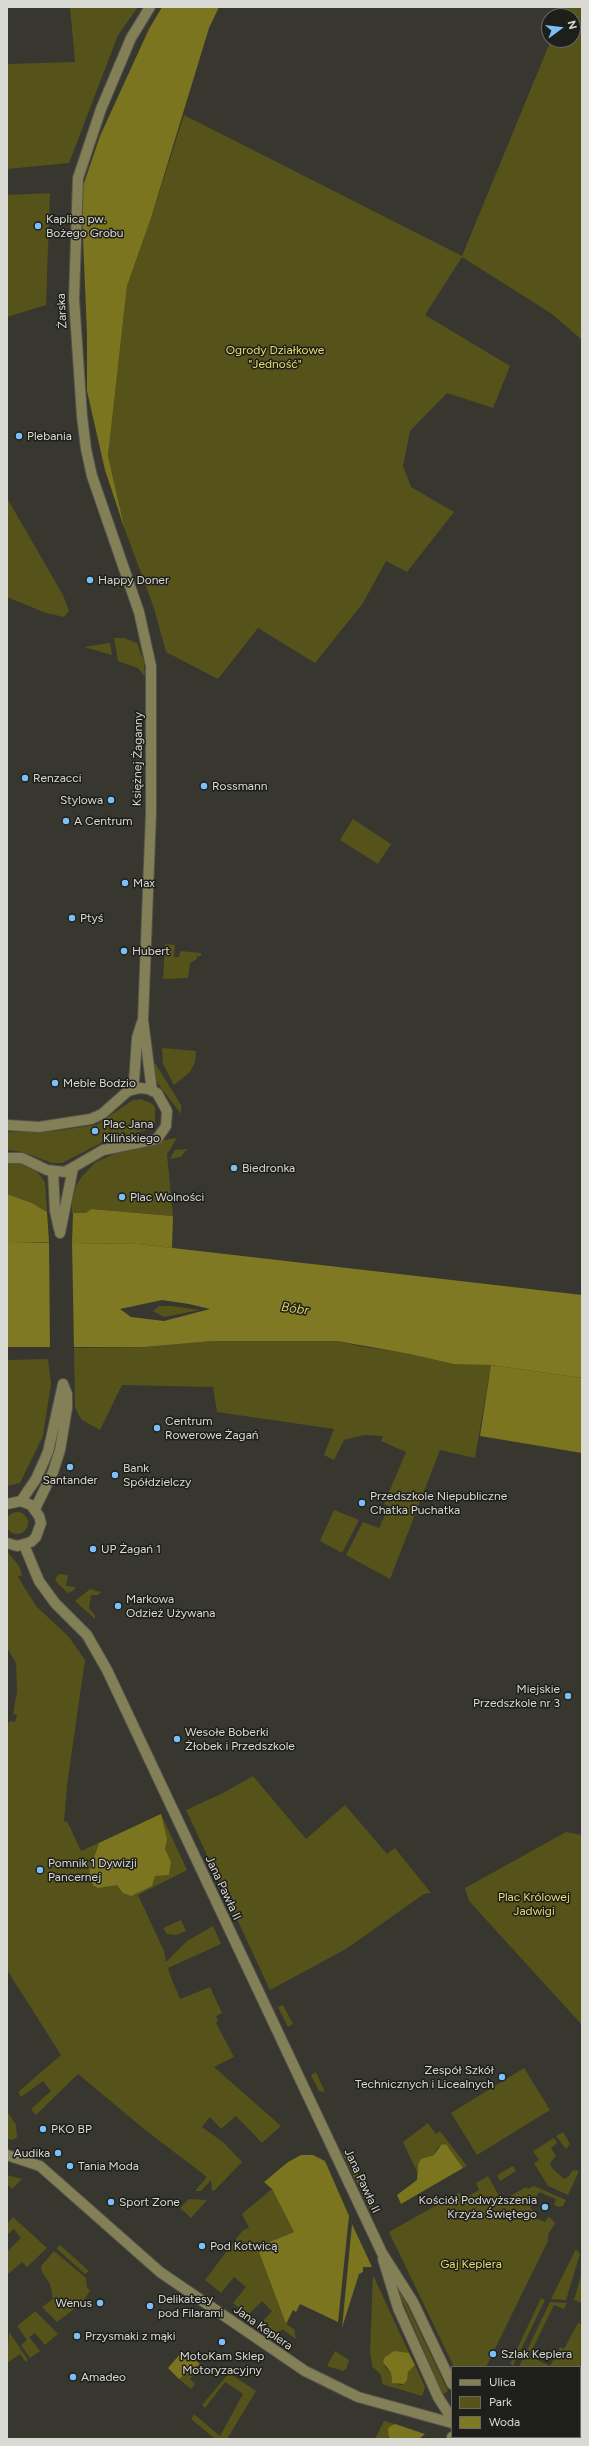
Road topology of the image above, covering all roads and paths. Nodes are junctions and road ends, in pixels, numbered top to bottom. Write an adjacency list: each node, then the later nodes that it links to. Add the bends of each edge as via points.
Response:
1 (150, 7): 2 (main road, Żarska, via 131,38 86,150 78,178 74,255 74,307 86,449 92,476)
2 (142, 620): 3 (main road, Księżnej Żaganny, via 150,658 152,696)
3 (143, 1020): 4 (main road, Księżnej Żaganny); 5 (main road, Księżnej Żaganny, via 137,1038 134,1082)
4 (152, 1090): 5 (main road, via 140,1088); 8 (main road, via 161,1098 167,1111 166,1126 162,1133 149,1142 103,1150)
5 (128, 1091): 6 (main road, via 102,1114 91,1119 39,1127)
6 (7, 1125)
7 (7, 1158): 9 (main road, via 22,1158)
8 (73, 1168): 9 (main road, via 65,1172); 9 (main road, via 60,1233 55,1211)
9 (53, 1171)
10 (21, 1501): 11 (main road); 12 (main road); 12 (main road, via 36,1479 48,1452 63,1384 67,1394 67,1408 60,1450 53,1472)
11 (7, 1504)
12 (35, 1509): 14 (main road, via 41,1523 40,1530 31,1542)
13 (7, 1543): 14 (main road)
14 (24, 1545): 16 (main road, Jana Pawła II, via 39,1581 55,1603 87,1635 107,1670)
15 (7, 2155): 19 (main road, Jana Keplera, via 40,2166 160,2272 305,2371 358,2397)
16 (382, 2253): 17 (main road, Jana Pawła II, via 414,2302); 18 (main road, Jana Pawła II, via 398,2308 435,2390)
17 (451, 2382)
18 (451, 2418)
19 (451, 2423)

